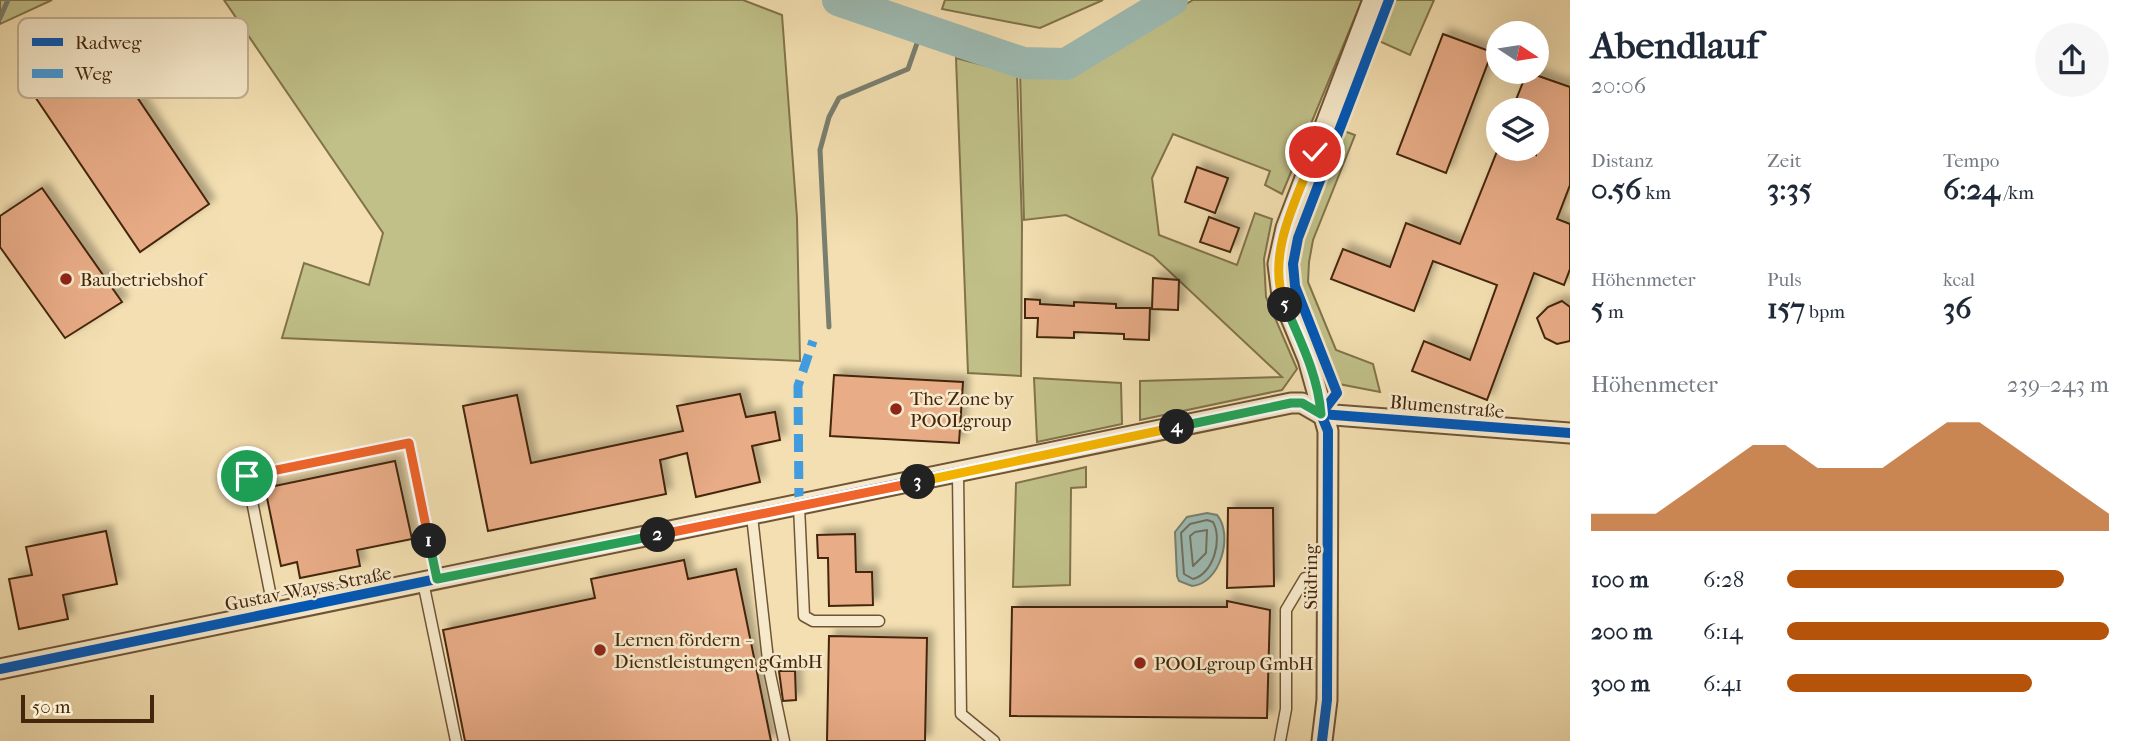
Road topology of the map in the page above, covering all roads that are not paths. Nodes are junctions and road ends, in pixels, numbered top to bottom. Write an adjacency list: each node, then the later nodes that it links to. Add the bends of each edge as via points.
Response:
1 (1373, 0): 2 (street, Südring, via 1286,228 1278,264 1282,296 1320,395)
2 (1321, 414): 3 (street, Blumenstraße); 4 (street, Gustav-Wayss-Straße, via 1302,403 1291,403); 16 (street, Südring, via 1328,431 1327,700)
3 (1570, 433)
4 (958, 474): 5 (street, Gustav-Wayss-Straße); 14 (lane, via 961,714)
5 (799, 506): 6 (street, Gustav-Wayss-Straße); 10 (lane, via 804,615 813,621)
6 (752, 516): 8 (street, Gustav-Wayss-Straße); 13 (lane, via 769,669)
7 (1306, 578): 15 (lane, via 1286,610 1286,709)
8 (430, 581): 9 (street, Gustav-Wayss-Straße); 9 (lane, via 409,443 247,476); 12 (lane)
9 (274, 612): 11 (street, Gustav-Wayss-Straße)
10 (879, 621)
11 (0, 670)
12 (456, 741)
13 (784, 741)
14 (994, 741)
15 (1280, 741)
16 (1322, 741)

